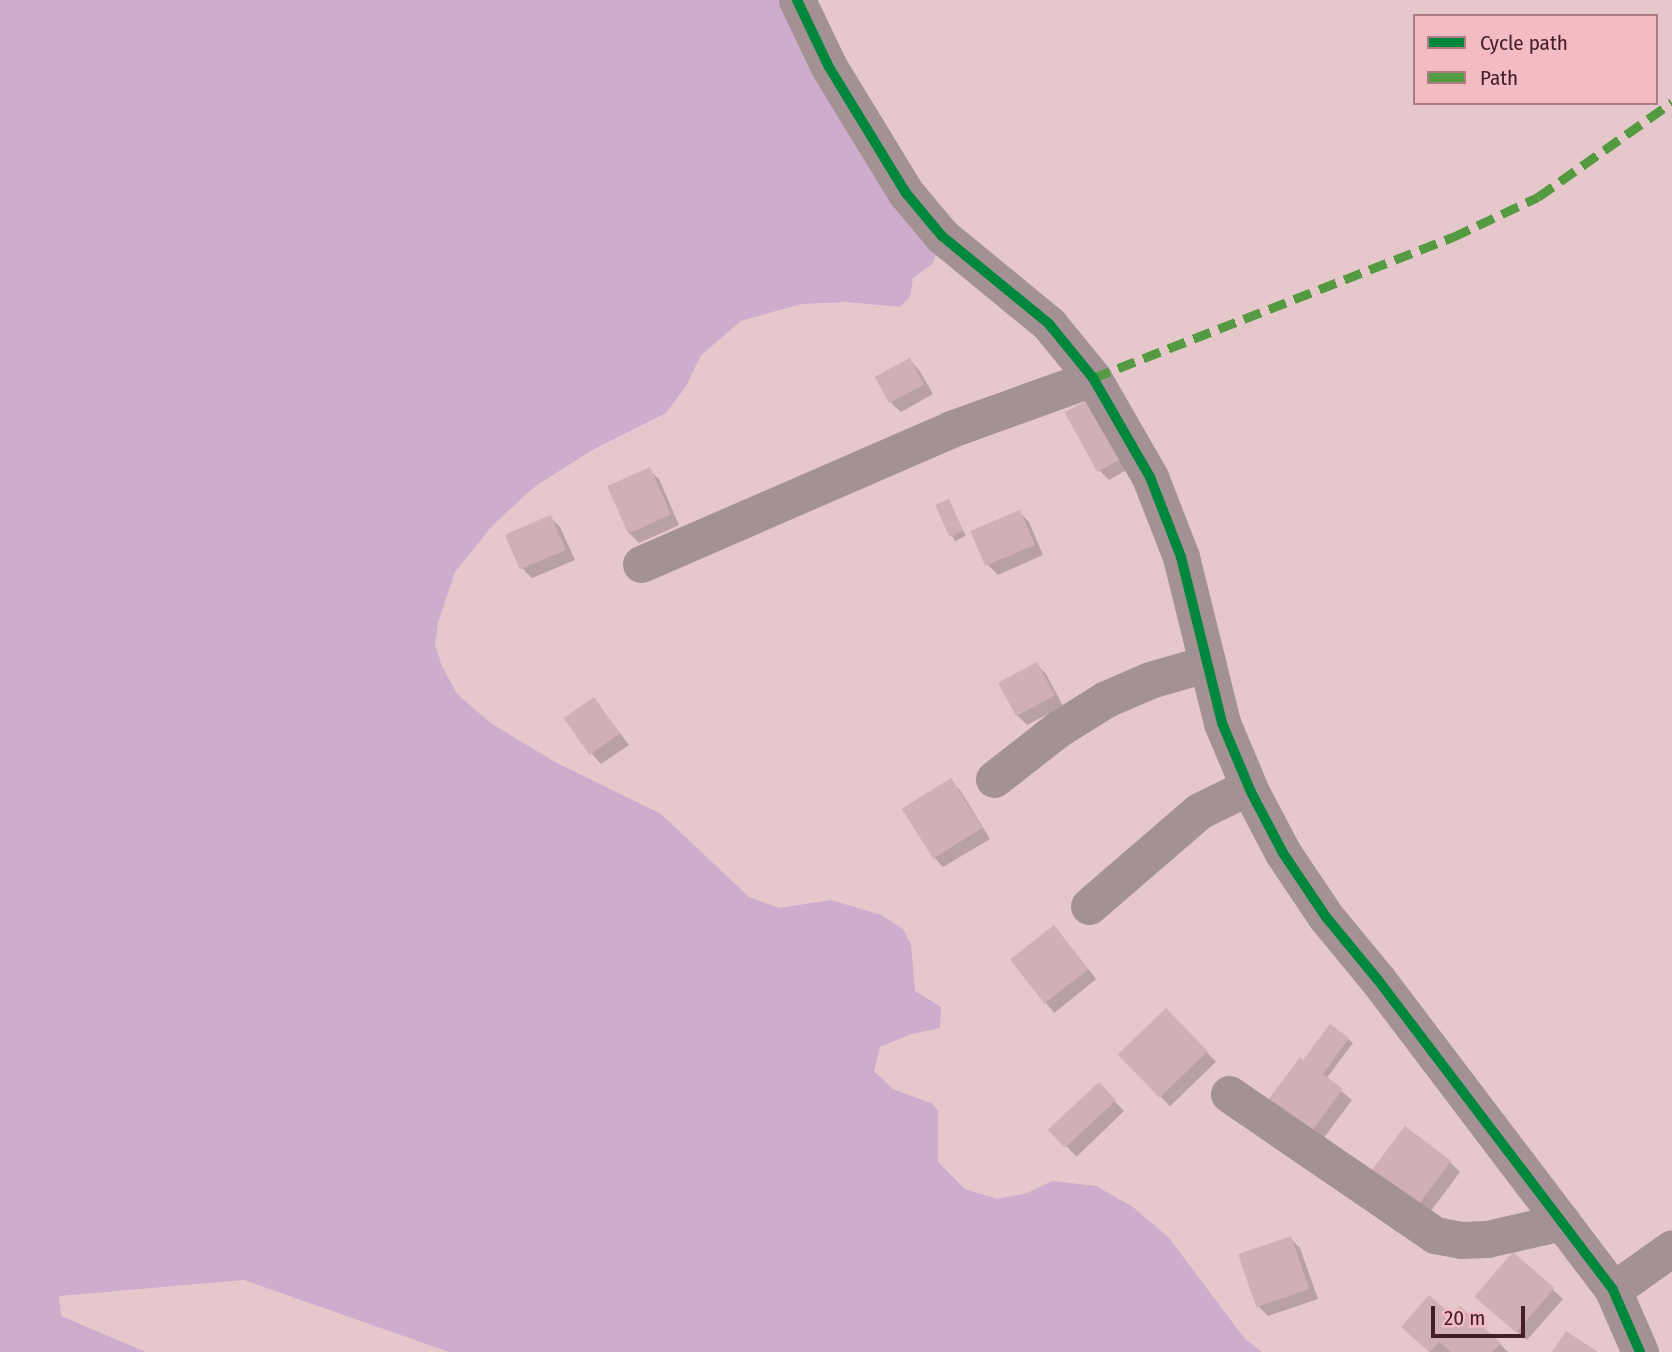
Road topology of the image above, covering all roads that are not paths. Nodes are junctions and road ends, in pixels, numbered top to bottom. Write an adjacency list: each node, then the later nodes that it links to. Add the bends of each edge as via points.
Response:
1 (797, 0): 2 (street, via 829,67 906,193 942,236 1049,324)
2 (1093, 378): 3 (street, via 951,429); 4 (street, via 1150,477 1181,557)
3 (641, 565)
4 (1208, 663): 5 (street, via 1106,699); 6 (street, via 1223,723)
5 (994, 779)
6 (1248, 787): 7 (street, via 1199,810); 9 (street, via 1283,853 1326,917)
7 (1089, 906)
8 (1229, 1094): 9 (street, via 1435,1235 1487,1239)
9 (1562, 1222): 11 (street)
10 (1672, 1248): 11 (street)
11 (1613, 1290): 12 (street)
12 (1640, 1352)

